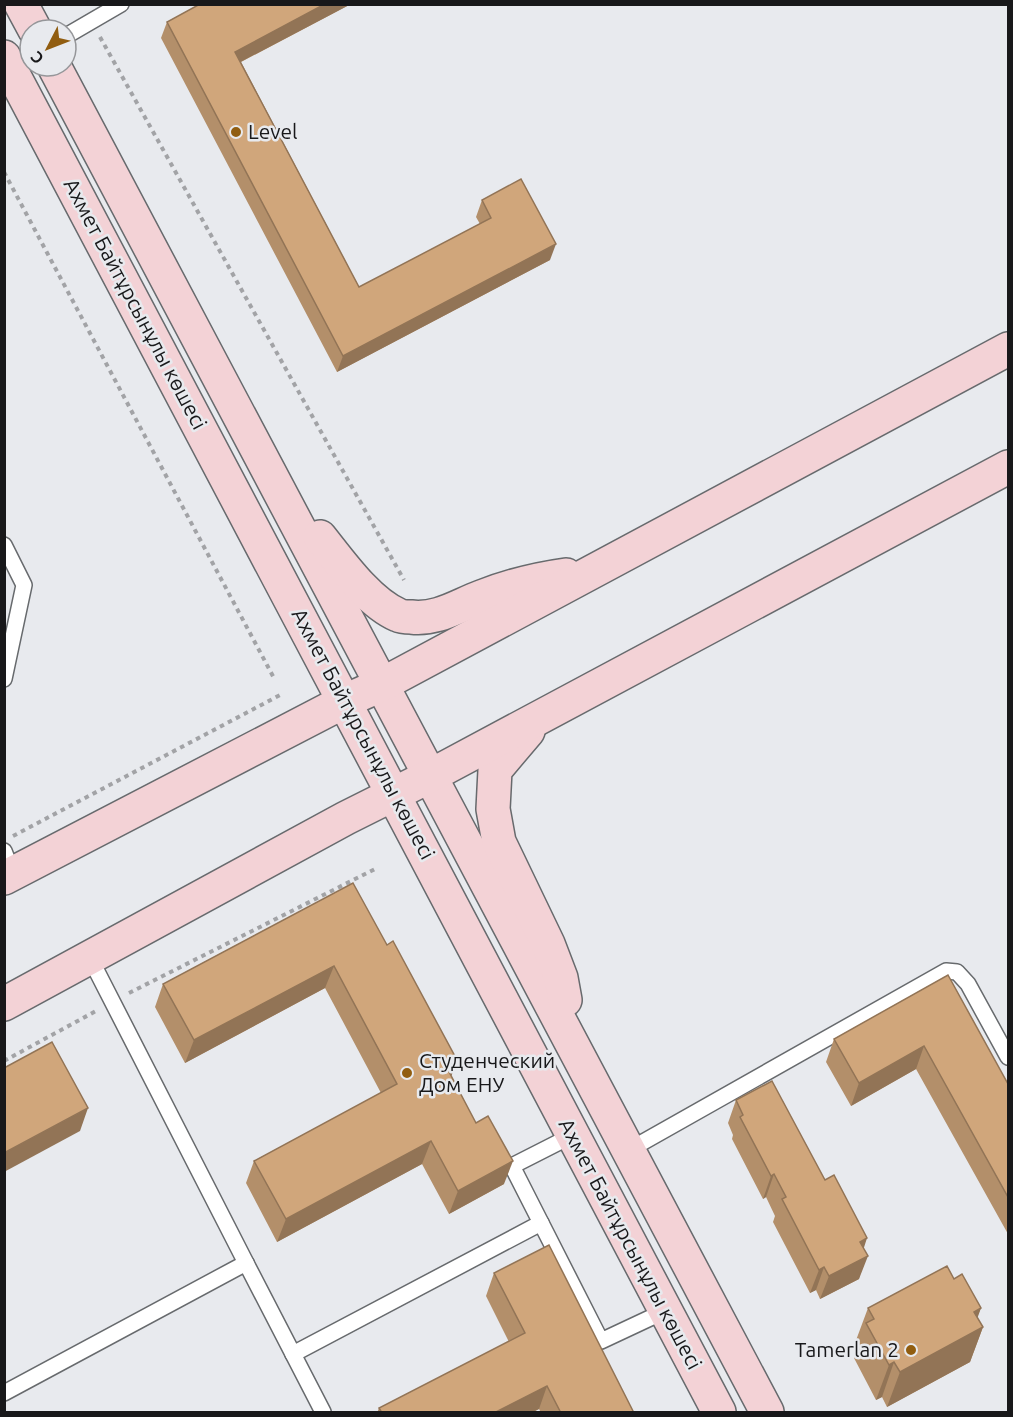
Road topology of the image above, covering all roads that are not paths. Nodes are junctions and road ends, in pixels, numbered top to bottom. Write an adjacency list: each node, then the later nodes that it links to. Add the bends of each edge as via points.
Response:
1 (21, 4): 3 (street)
2 (121, 4): 4 (lane)
3 (29, 18)
4 (78, 29)
5 (4, 57): 14 (street, Ахмет Байтұрсынұлы көшесі)
6 (60, 78): 9 (street, Ахмет Байтұрсынұлы көшесі)
7 (1008, 349): 11 (street)
8 (1008, 467): 15 (street)
9 (272, 477): 11 (street, via 345,568 376,601 399,616 425,618 447,613 536,579); 13 (street, Ахмет Байтұрсынұлы көшесі)
10 (4, 546): 12 (lane, via 24,585)
11 (593, 571): 13 (street)
12 (4, 679)
13 (381, 685): 14 (street); 16 (street, Ахмет Байтұрсынұлы көшесі)
14 (345, 701): 17 (street, Ахмет Байтұрсынұлы көшесі); 18 (street)
15 (541, 717): 16 (street); 21 (street, via 495,770 493,809 499,842 561,978)
16 (430, 776): 17 (street); 21 (street, Ахмет Байтұрсынұлы көшесі)
17 (394, 794): 19 (street); 23 (street, Ахмет Байтұрсынұлы көшесі)
18 (7, 868)
19 (90, 958): 20 (street); 26 (lane)
20 (4, 1004)
21 (574, 1046): 24 (street, Ахмет Байтұрсынұлы көшесі)
22 (1008, 1057): 24 (lane, via 968,984 957,972 946,971)
23 (573, 1135): 25 (lane, via 512,1166); 27 (street, Ахмет Байтұрсынұлы көшесі)
24 (629, 1150): 32 (street, Ахмет Байтұрсынұлы көшесі)
25 (541, 1223): 27 (lane, via 601,1341); 28 (lane)
26 (246, 1263): 28 (lane); 29 (lane)
27 (665, 1311): 31 (street, Ахмет Байтұрсынұлы көшесі)
28 (293, 1354): 30 (lane)
29 (4, 1393)
30 (323, 1413)
31 (718, 1413)
32 (767, 1413)

